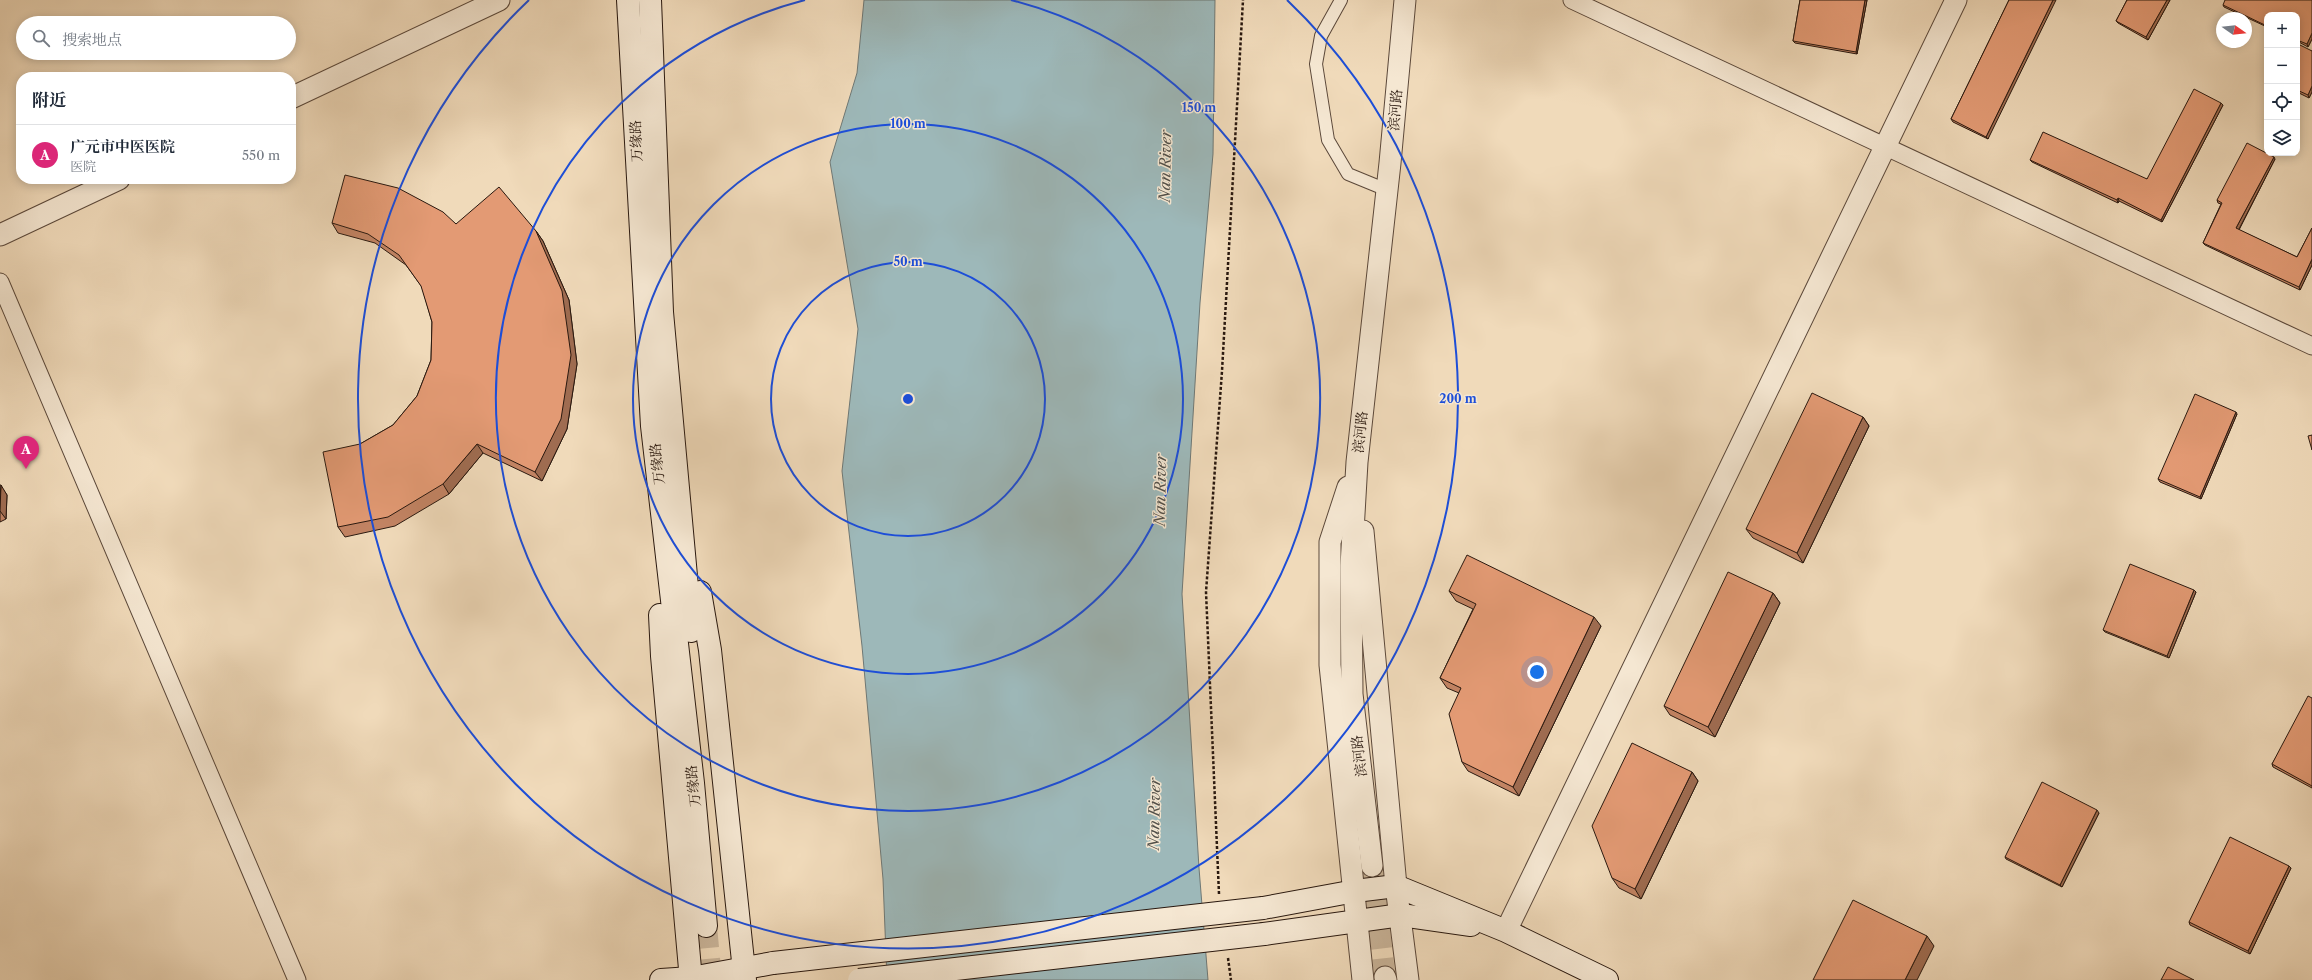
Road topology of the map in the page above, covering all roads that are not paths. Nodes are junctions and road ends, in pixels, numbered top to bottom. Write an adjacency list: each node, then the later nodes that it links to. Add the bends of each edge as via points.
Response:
1 (499, 0): 8 (street)
2 (628, 0): 16 (main road, 万缘路)
3 (650, 0): 15 (main road, 万缘路, via 662,312)
4 (1341, 0): 11 (street, via 1321,36 1316,64 1328,140 1348,174)
5 (1404, 0): 11 (street, 滨河路)
6 (1572, 0): 9 (street)
7 (1956, 0): 9 (street)
8 (296, 96)
9 (1886, 146): 14 (street); 23 (street)
10 (108, 184): 12 (street)
11 (1387, 190): 17 (street, 滨河路)
12 (0, 235)
13 (0, 282): 26 (street)
14 (2312, 346)
15 (668, 391): 16 (main road, 万缘路, via 713,926 693,783); 24 (main road, via 710,650)
16 (652, 426): 25 (main road, via 662,656)
17 (1356, 462): 18 (street, 滨河路, via 1351,566 1352,694); 19 (street); 20 (street, via 1330,542 1330,665)
18 (1372, 866)
19 (1396, 886): 20 (main road); 21 (street); 23 (main road)
20 (1355, 891): 22 (street); 24 (main road, bridge, via 1263,908 772,963)
21 (1401, 915): 22 (main road); 23 (main road); 30 (street)
22 (1357, 921): 28 (main road, bridge); 29 (street)
23 (1506, 930): 31 (main road)
24 (744, 974): 25 (main road)
25 (691, 979): 27 (main road)
26 (297, 980)
27 (661, 980)
28 (859, 980)
29 (1363, 980)
30 (1408, 980)
31 (1607, 980)

